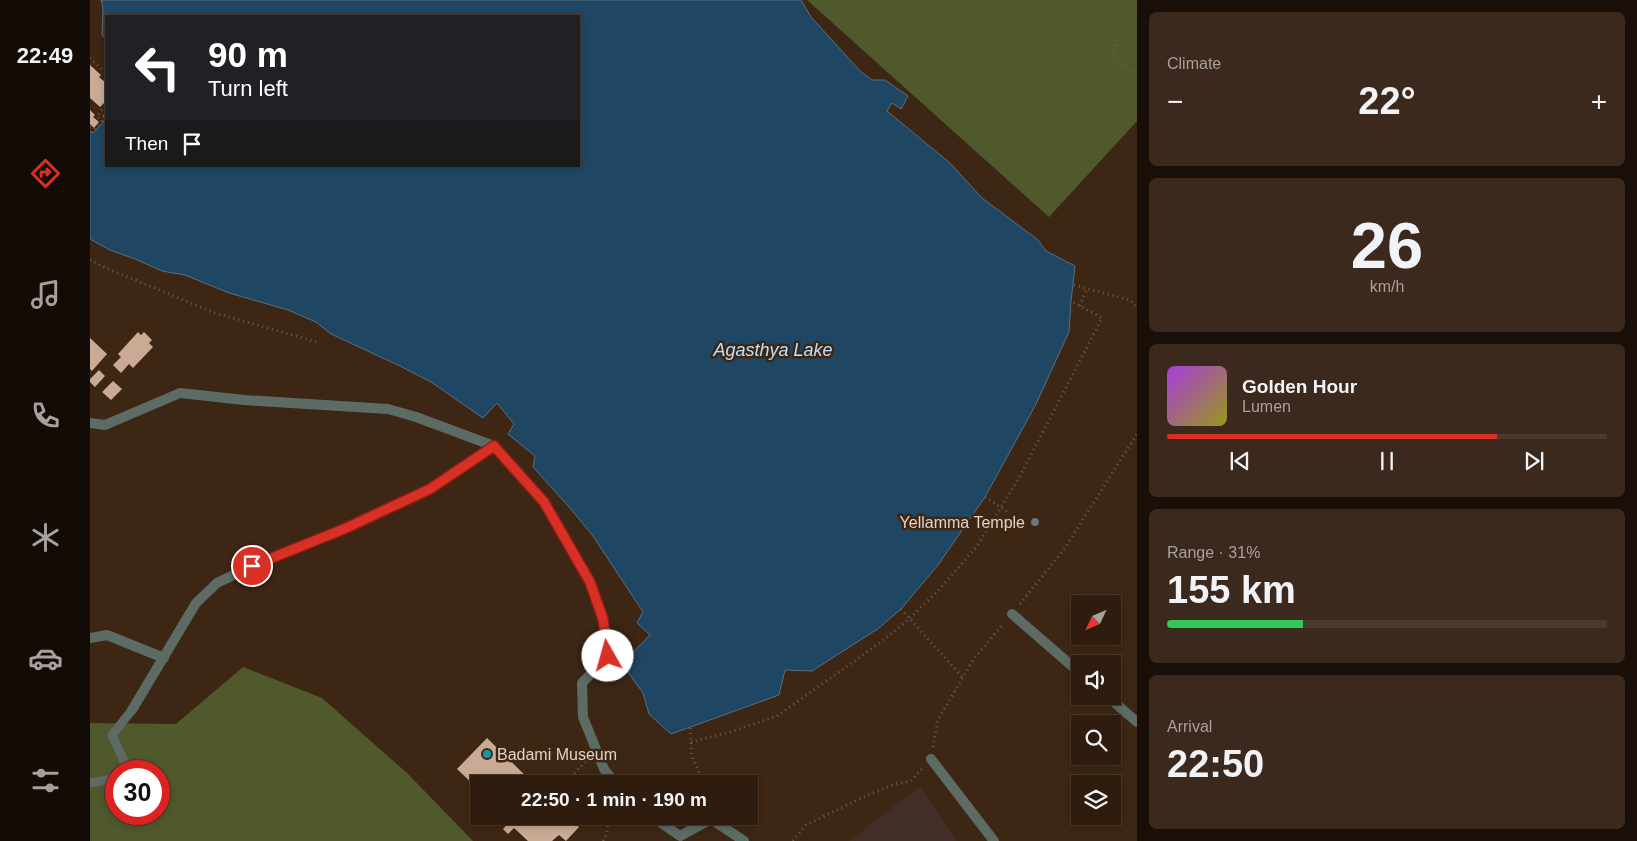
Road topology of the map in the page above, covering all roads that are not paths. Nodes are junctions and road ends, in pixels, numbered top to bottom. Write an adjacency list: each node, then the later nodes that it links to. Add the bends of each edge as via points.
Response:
1 (90, 423): 2 (street, via 105,425 180,393 388,409)
2 (494, 446): 5 (street, via 430,489 217,583 196,603); 12 (street, via 544,502 590,582 603,619 608,656 582,683 583,717)
3 (1012, 614): 6 (street)
4 (90, 638): 5 (street, via 107,635)
5 (164, 658): 8 (street)
6 (1071, 665)
7 (1117, 705): 9 (street)
8 (132, 710): 11 (lane, via 112,735)
9 (1137, 722)
10 (931, 759): 19 (street)
11 (123, 760)
12 (609, 775)
13 (105, 780): 14 (lane)
14 (90, 783)
15 (664, 825): 16 (street, via 680,836)
16 (700, 825)
17 (720, 825): 18 (street)
18 (744, 841)
19 (994, 841)

